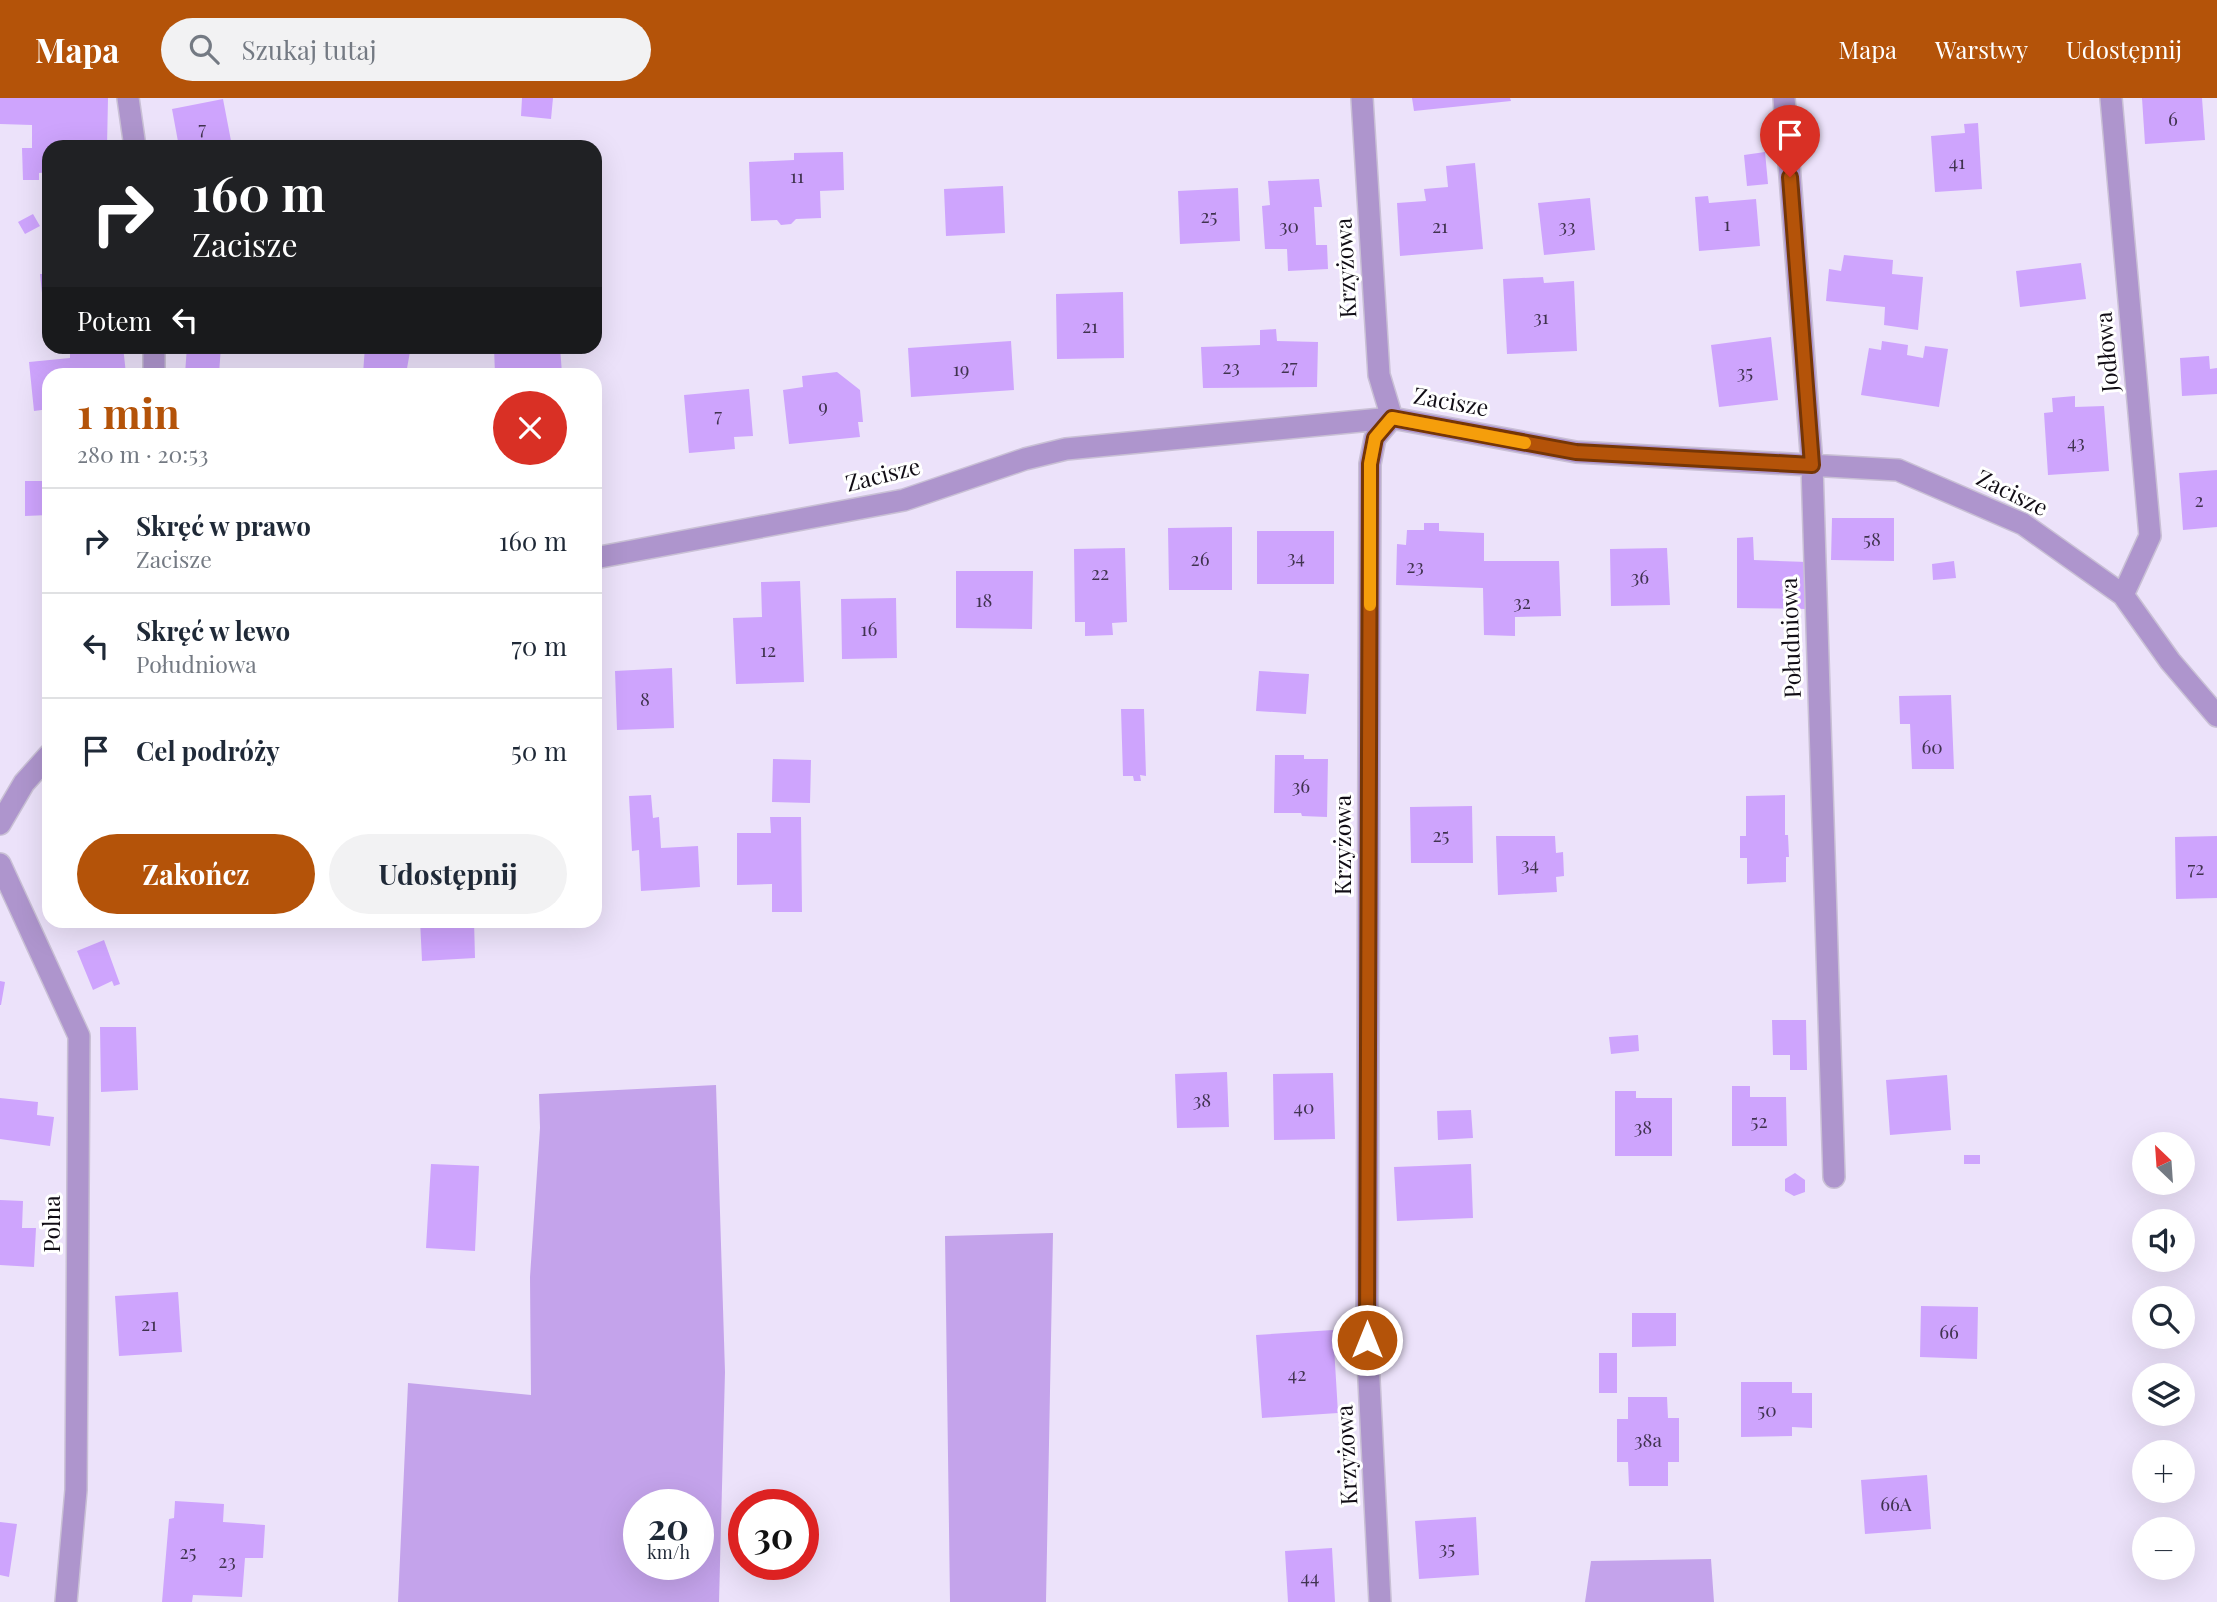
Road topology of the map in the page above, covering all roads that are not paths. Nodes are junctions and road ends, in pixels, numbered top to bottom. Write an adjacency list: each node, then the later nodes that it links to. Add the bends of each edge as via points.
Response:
1 (128, 98): 5 (street)
2 (1362, 98): 6 (street, Krzyżowa, via 1379,375)
3 (1784, 98): 7 (street, Południowa)
4 (2111, 98): 9 (street, Jodłowa, via 2150,536)
5 (134, 140)
6 (1392, 418): 7 (street, Zacisze, via 1576,452); 8 (street, Zacisze, via 1066,449 904,500); 16 (street, Krzyżowa, via 1375,438 1370,464 1367,1340)
7 (1812, 465): 9 (street, Zacisze, via 1898,470 2023,524); 14 (street, Południowa)
8 (602, 557)
9 (2123, 595): 10 (street, Zacisze)
10 (2217, 716)
11 (42, 763): 12 (street)
12 (0, 824)
13 (0, 864): 15 (street, Polna, via 79,1036 76,1490)
14 (1834, 1177)
15 (66, 1602)
16 (1380, 1602)

